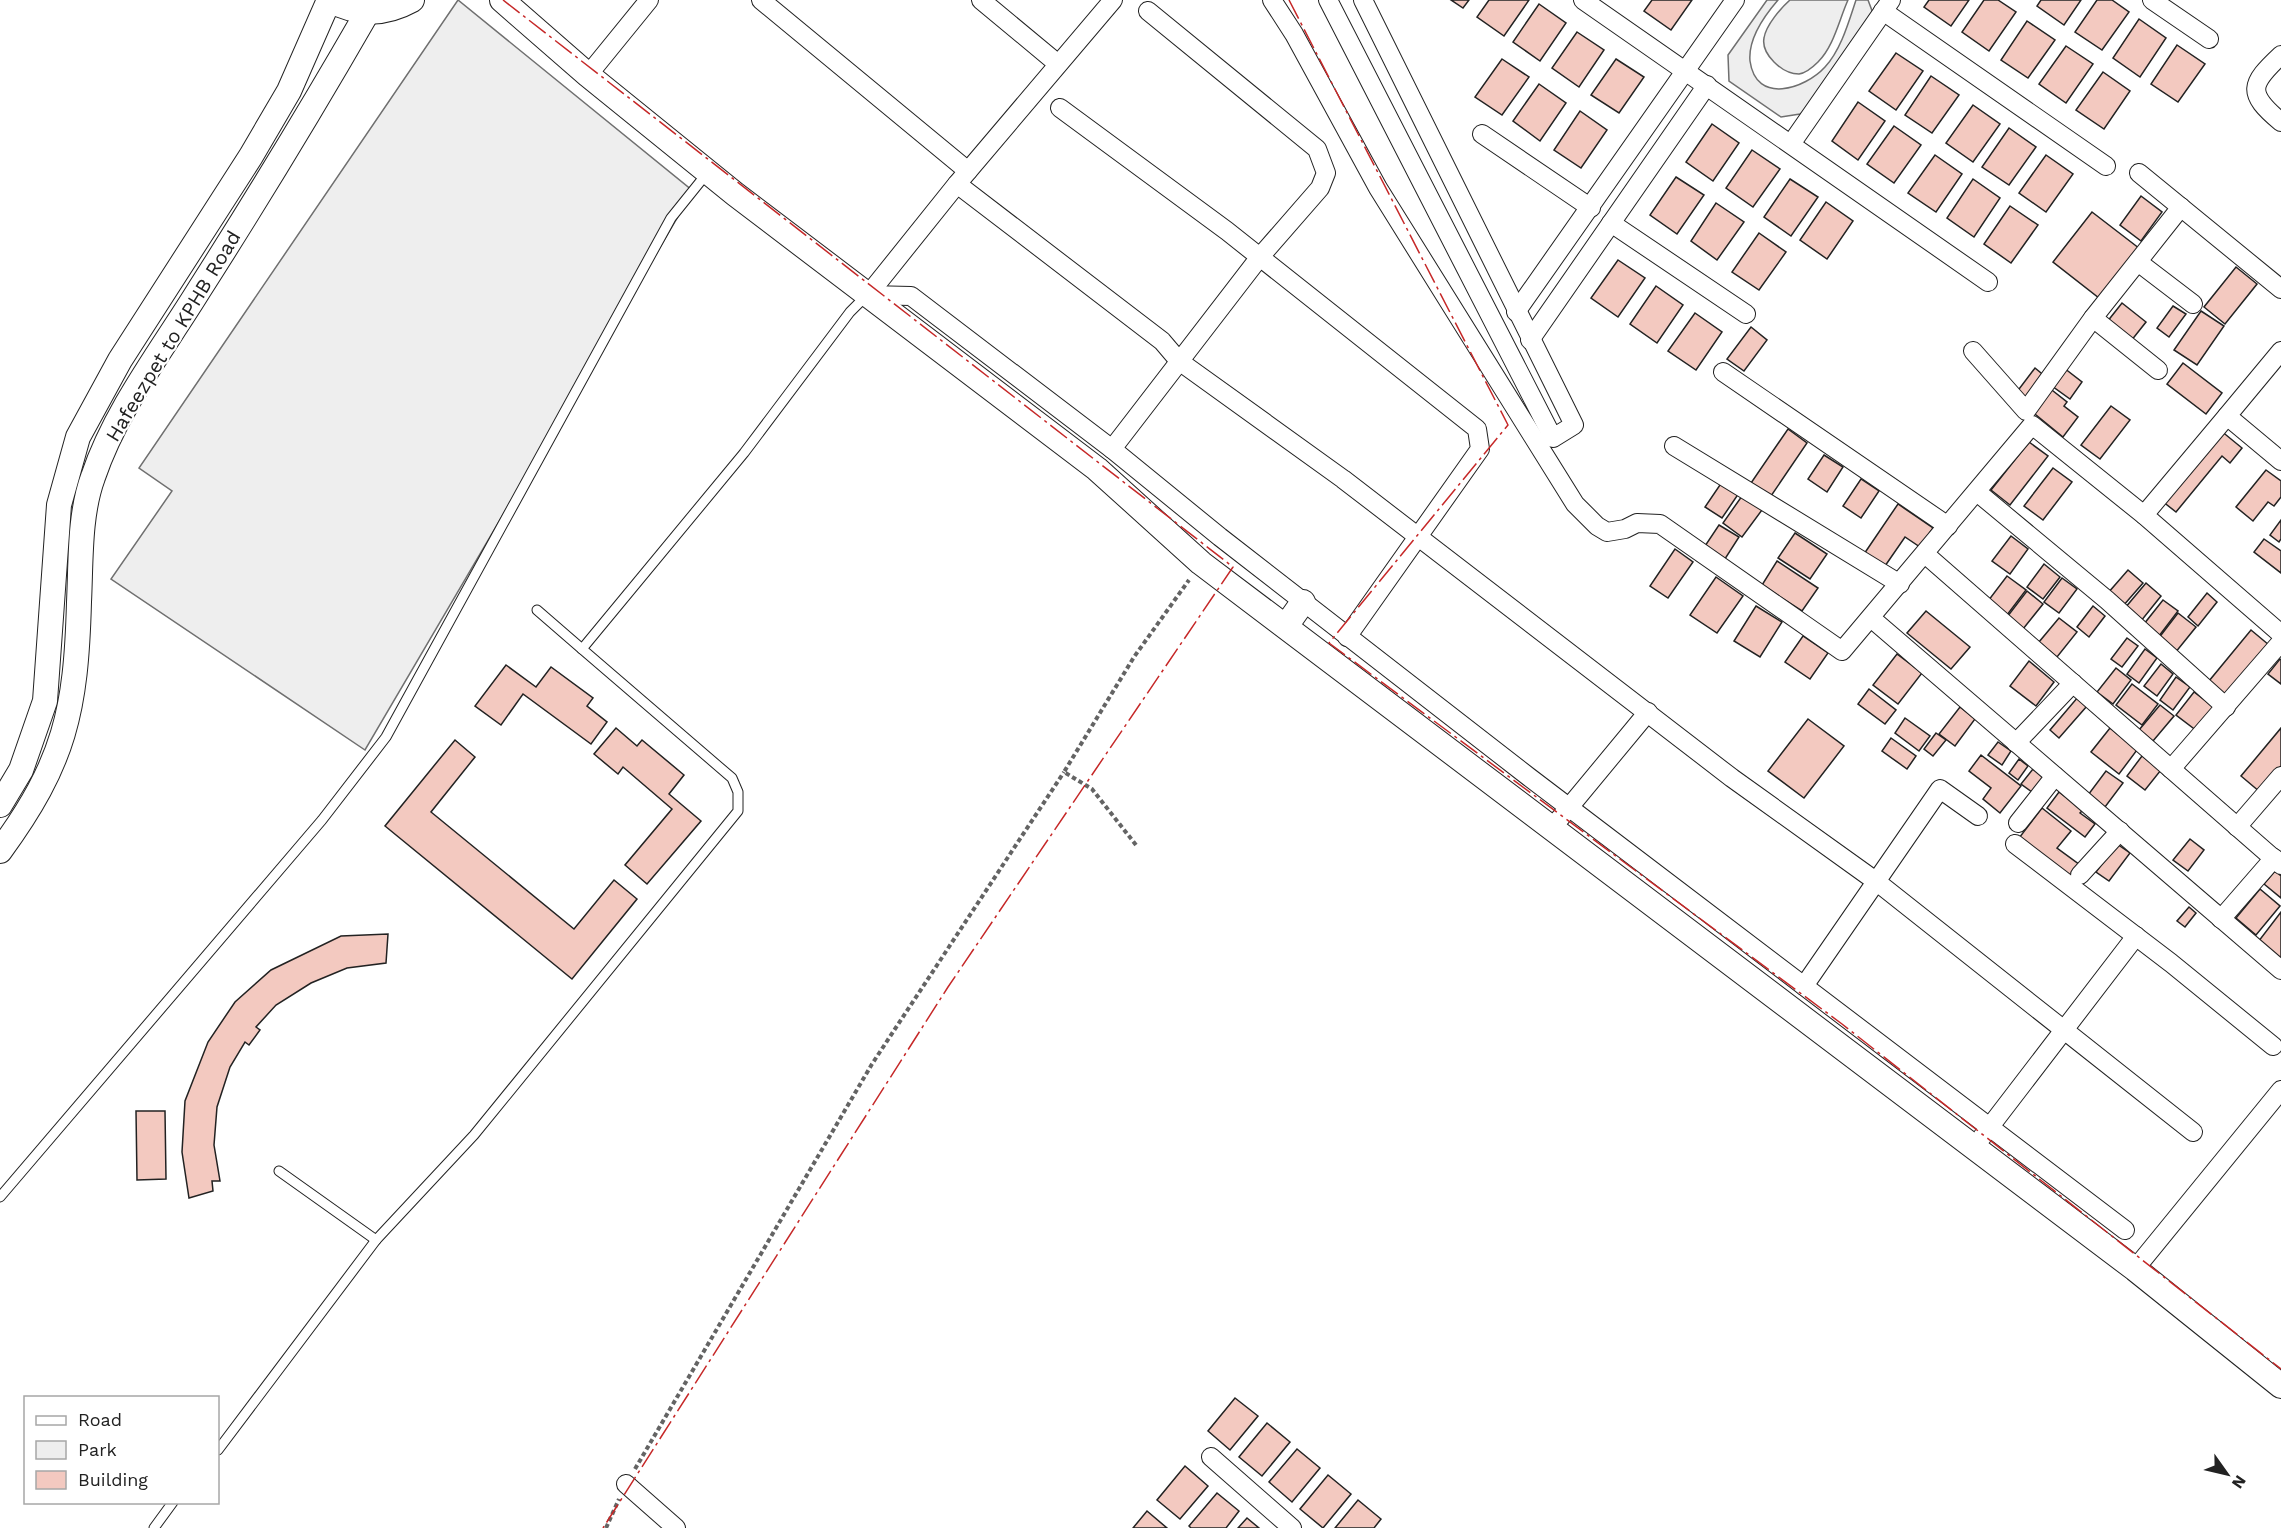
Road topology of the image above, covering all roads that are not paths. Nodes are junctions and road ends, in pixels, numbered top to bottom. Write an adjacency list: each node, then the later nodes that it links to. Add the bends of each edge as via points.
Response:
1 (329, 0): 16 (street); 75 (street, via 289,91 120,360 78,437 59,505 45,701 21,770)
2 (412, 0): 16 (street)
3 (502, 0): 21 (street)
4 (649, 0): 21 (street)
5 (761, 0): 30 (street)
6 (981, 0): 19 (street)
7 (1113, 0): 19 (street)
8 (1272, 0): 62 (street, via 1378,188 1575,504 1607,532 1636,523 1660,524 1842,651)
9 (1328, 0): 43 (street, via 1553,438 1574,425)
10 (1363, 0): 40 (street)
11 (1583, 0): 20 (street)
12 (1735, 0): 20 (street)
13 (2152, 0): 17 (street)
14 (1887, 5): 26 (street); 27 (street)
15 (1148, 11): 34 (street, via 1317,149 1326,173 1320,188)
16 (367, 13): 83 (street, Hafeezpet to KPHB Road, via 120,416 103,452 87,504 80,571 78,656 62,743 45,782)
17 (2209, 39)
18 (2281, 55): 24 (street, via 2259,76 2256,88 2262,106)
19 (1058, 64): 30 (street)
20 (1686, 70): 22 (street); 32 (street)
21 (588, 75): 28 (street)
22 (1707, 85): 26 (street); 33 (street)
23 (1060, 108): 34 (street)
24 (2281, 122)
25 (1482, 134): 32 (street)
26 (1791, 144): 36 (street)
27 (2106, 166)
28 (709, 170): 38 (street); 98 (lane, via 671,218 386,737 322,820)
29 (2139, 173): 31 (street)
30 (962, 178): 38 (street); 46 (street, via 1162,341)
31 (2181, 207): 35 (street); 37 (street)
32 (1592, 208): 40 (street)
33 (1611, 223): 41 (street); 43 (street)
34 (1259, 258): 46 (street); 57 (street, via 1478,429 1480,448)
35 (2138, 262): 39 (street); 42 (street)
36 (1988, 282)
37 (2281, 289)
38 (868, 295): 52 (street, via 911,296); 63 (street, via 1097,469 1201,563); 67 (lane, via 849,312 744,453)
39 (2193, 304)
40 (1516, 312): 43 (street)
41 (1746, 314)
42 (2093, 318): 47 (street); 50 (street)
43 (1530, 340)
44 (1973, 351): 50 (street)
45 (2281, 351): 49 (street)
46 (1179, 361): 52 (street); 57 (street)
47 (2158, 370)
48 (1723, 372): 56 (street)
49 (2227, 416): 53 (street); 55 (street)
50 (2029, 418): 54 (street); 55 (street)
51 (1674, 446): 59 (street)
52 (1112, 449): 60 (street)
53 (2281, 461)
54 (1977, 492): 56 (street); 69 (street, via 2107,600)
55 (2144, 515): 64 (street)
56 (1948, 526): 58 (street)
57 (1417, 536): 65 (street); 70 (street)
58 (1925, 554): 59 (street); 68 (street)
59 (1900, 584): 62 (street)
60 (1303, 602): 63 (street); 65 (street)
61 (537, 610): 67 (lane)
62 (1871, 618): 71 (street)
63 (1286, 626): 80 (street)
64 (2281, 634)
65 (1347, 637): 76 (street)
66 (2281, 642): 69 (street)
67 (582, 649): 100 (lane, via 732,777 738,792 738,811 474,1135)
68 (2073, 684): 71 (street); 72 (street)
69 (2226, 707): 72 (street)
70 (1648, 712): 76 (street); 86 (street)
71 (2016, 742): 73 (street)
72 (2171, 769): 79 (street)
73 (2055, 776): 78 (street); 81 (street)
74 (2281, 776): 79 (street)
75 (0, 805)
76 (1569, 808): 80 (street); 90 (street)
77 (1978, 816): 86 (street, via 1940,789)
78 (2018, 823)
79 (2237, 826): 84 (street)
80 (1552, 828): 96 (street)
81 (2120, 831): 85 (street); 87 (street)
82 (2015, 844): 88 (street)
83 (0, 851)
84 (2277, 862): 87 (street)
85 (2080, 875)
86 (1877, 882): 90 (street); 91 (street)
87 (2222, 919): 89 (street)
88 (2136, 936): 91 (street); 92 (street)
89 (2281, 970)
90 (1804, 986): 94 (street)
91 (2064, 1030): 94 (street); 95 (street)
92 (2273, 1046)
93 (2281, 1090): 101 (street)
94 (1989, 1128): 96 (street); 99 (street)
95 (2193, 1132)
96 (1973, 1148): 101 (street)
97 (279, 1171): 100 (lane)
98 (0, 1197)
99 (2125, 1230)
100 (376, 1240): 103 (lane)
101 (2135, 1269): 102 (street)
102 (2281, 1386)
103 (219, 1449)
104 (1211, 1457): 109 (street)
105 (626, 1484): 108 (street)
106 (172, 1504): 107 (lane)
107 (154, 1528)
108 (676, 1528)
109 (1292, 1528)

